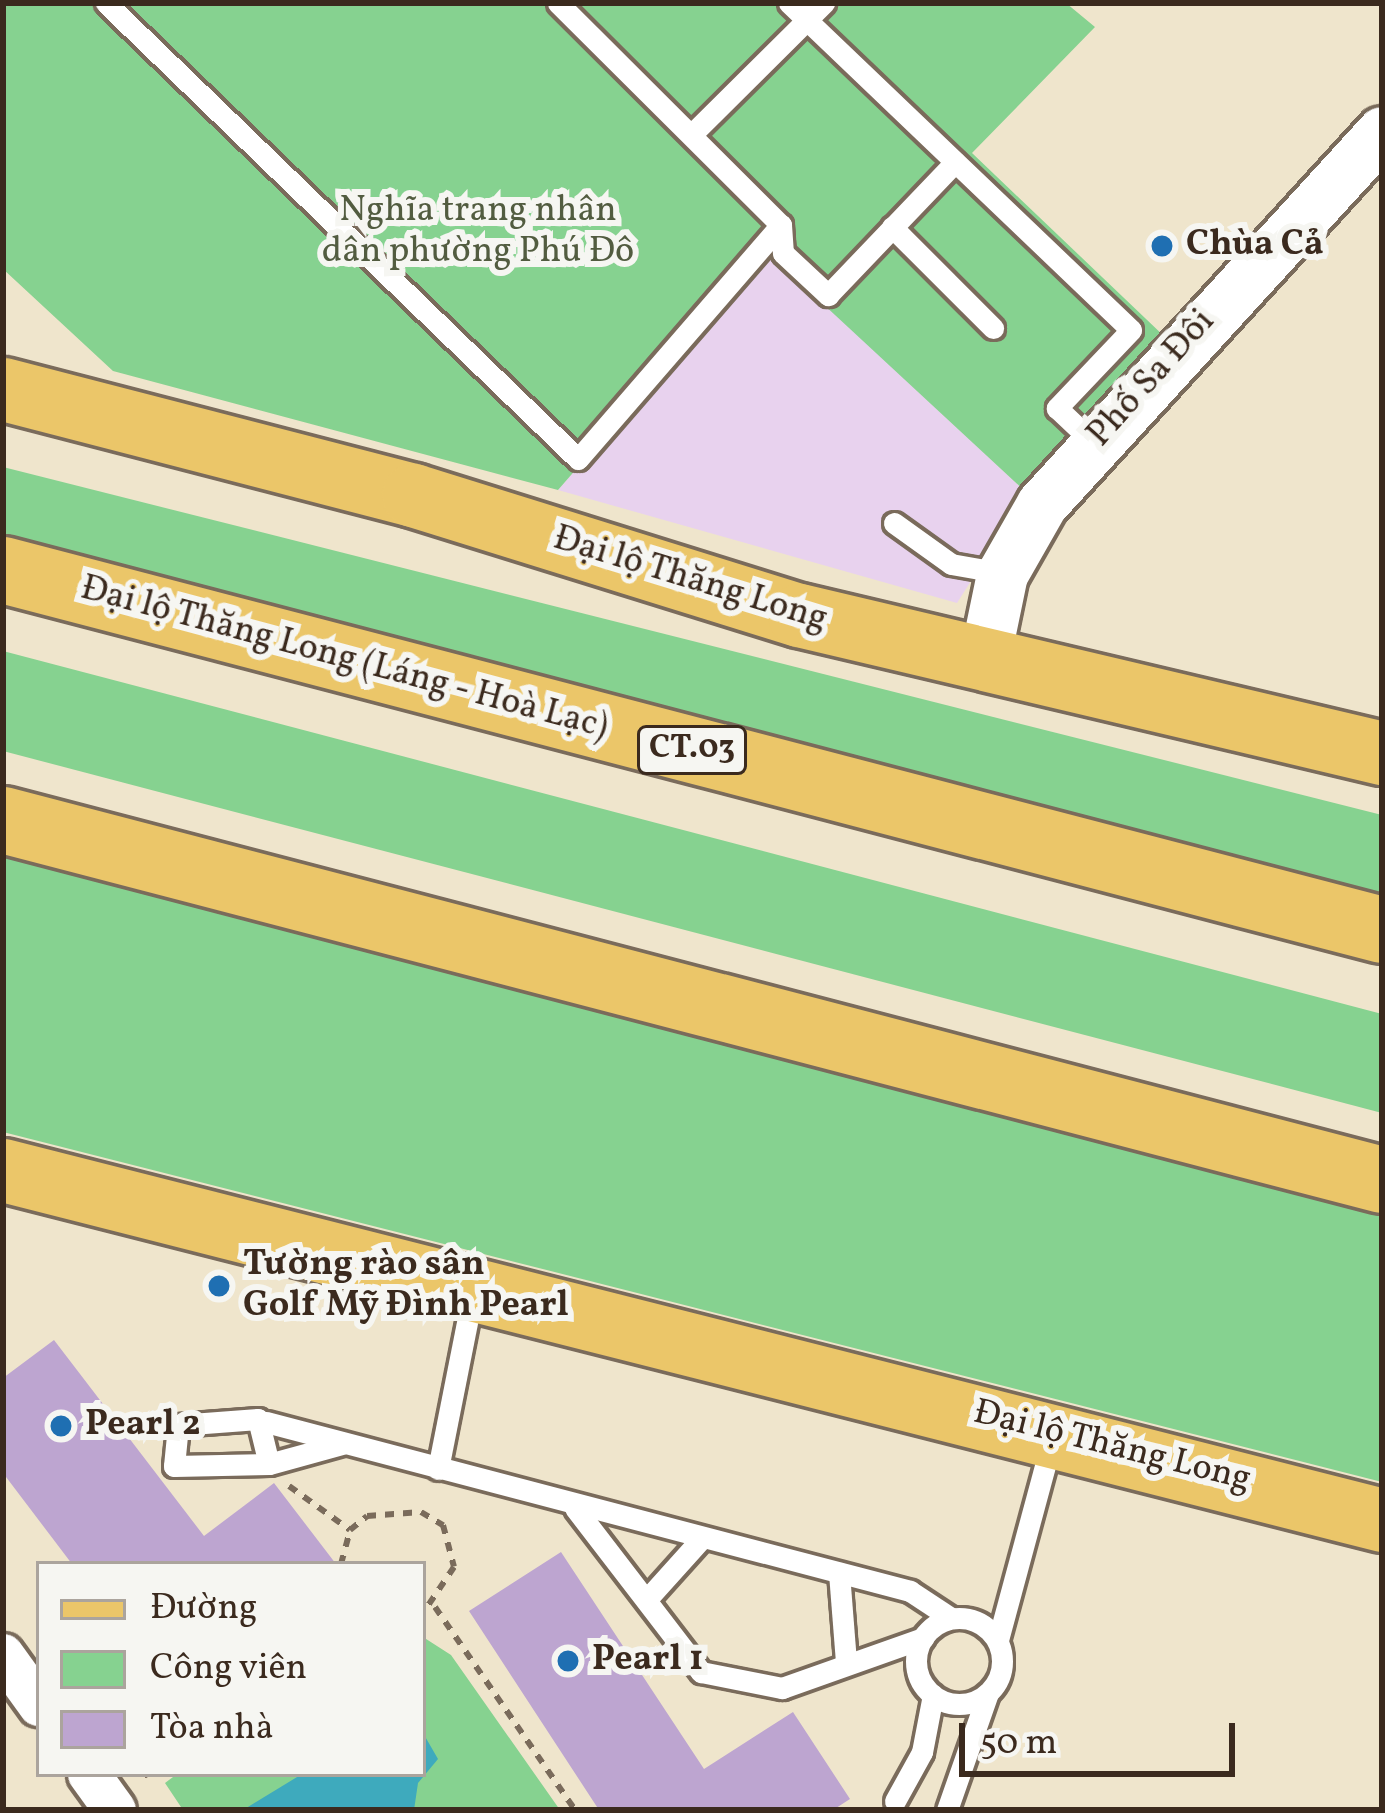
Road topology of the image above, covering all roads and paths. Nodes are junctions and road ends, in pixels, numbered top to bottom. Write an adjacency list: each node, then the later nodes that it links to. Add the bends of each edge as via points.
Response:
1 (106, 3): 5 (lane)
2 (558, 3): 7 (lane)
3 (789, 3): 6 (lane)
4 (824, 3): 6 (lane)
5 (132, 12): 10 (lane, via 578,459)
6 (807, 20): 7 (lane); 9 (lane)
7 (693, 133): 10 (lane)
8 (1382, 133): 14 (street, Phố Sa Đôi)
9 (955, 162): 11 (lane); 14 (lane, via 1131,330 1057,409)
10 (781, 225): 11 (lane, via 783,253 828,295)
11 (892, 227): 12 (lane)
12 (993, 328)
13 (3, 389): 18 (main road, Đại lộ Thăng Long)
14 (1094, 443): 17 (street, Phố Sa Đôi)
15 (894, 523): 17 (lane, via 951,564)
16 (3, 570): 21 (highway, Đại lộ Thăng Long (Láng - Hoà Lạc) / CT.03)
17 (1002, 574): 18 (street, Phố Sa Đôi)
18 (984, 661): 19 (main road, Đại lộ Thăng Long)
19 (1382, 753)
20 (3, 820): 23 (highway)
21 (1382, 930)
22 (3, 1170): 24 (main road, Đại lộ Thăng Long)
23 (1382, 1180)
24 (474, 1286): 26 (main road, Đại lộ Thăng Long); 29 (lane)
25 (266, 1421): 27 (lane); 28 (lane); 28 (lane, via 171,1432 182,1472)
26 (1054, 1431): 31 (main road, Đại lộ Thăng Long); 41 (lane)
27 (343, 1444): 28 (lane); 29 (lane)
28 (265, 1465): 32 (path)
29 (438, 1469): 30 (lane)
30 (575, 1507): 33 (lane); 36 (lane)
31 (1382, 1520)
32 (350, 1530): 34 (path); 37 (path, via 387,1509 442,1525 454,1567)
33 (702, 1538): 35 (lane); 36 (lane)
34 (342, 1561)
35 (839, 1573): 39 (lane, via 910,1591); 43 (lane)
36 (648, 1598): 43 (lane, via 701,1672 779,1689)
37 (435, 1607): 38 (path); 51 (path)
38 (426, 1612)
39 (951, 1618): 40 (lane); 41 (lane, via 978,1622)
40 (923, 1638): 43 (lane); 45 (lane, via 917,1670)
41 (998, 1640): 44 (lane, via 1002,1667)
42 (3, 1655): 46 (street)
43 (846, 1662)
44 (988, 1693): 45 (lane, via 961,1703); 49 (lane)
45 (933, 1695): 48 (lane, via 922,1752)
46 (36, 1701)
47 (90, 1777): 50 (street)
48 (895, 1801)
49 (954, 1807)
50 (115, 1810)
51 (575, 1810)

